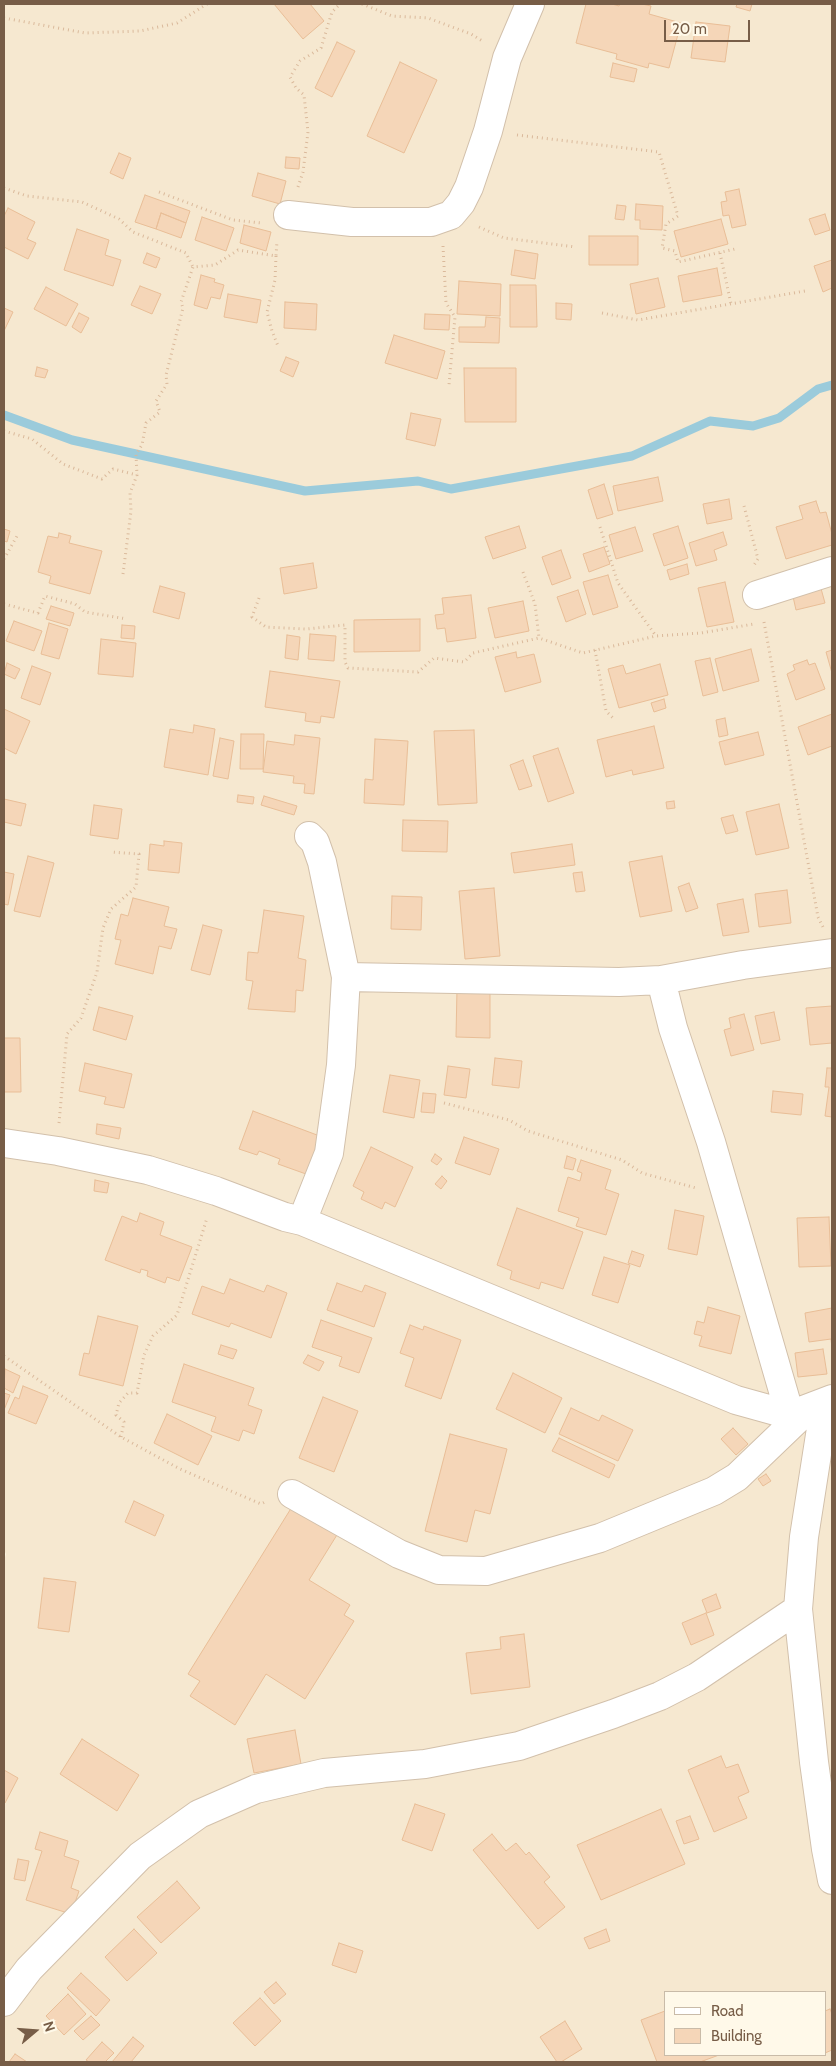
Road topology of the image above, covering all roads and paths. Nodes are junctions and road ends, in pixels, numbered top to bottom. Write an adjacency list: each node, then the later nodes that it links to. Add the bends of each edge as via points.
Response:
1 (207, 4): 5 (path, via 177,23 140,31 85,33)
2 (340, 4): 11 (path, via 332,12 321,48 300,61 290,78 304,95 308,132 303,172)
3 (362, 4): 6 (path, via 392,16 428,18 462,30)
4 (530, 4): 6 (street)
5 (4, 18)
6 (508, 58): 7 (street)
7 (488, 131): 10 (street, via 462,203); 14 (path, via 659,152 678,216 666,224 662,248 675,251 678,262)
8 (4, 188): 16 (path, via 27,196 82,202 119,219 133,232 186,252)
9 (159, 192): 11 (path, via 233,220)
10 (446, 217): 11 (street, via 431,222); 12 (path, via 504,238); 21 (path, via 446,302 455,317)
11 (283, 220): 15 (path)
12 (576, 248)
13 (735, 249): 14 (path)
14 (720, 253): 18 (path)
15 (276, 256): 16 (path, via 238,250 215,265); 20 (path, via 267,312)
16 (193, 267): 23 (path, via 182,302 166,375 167,384 156,401 160,412 146,424 142,445 136,454)
17 (805, 291): 18 (path)
18 (731, 304): 19 (path, via 638,320)
19 (602, 313)
20 (278, 346)
21 (449, 385)
22 (4, 431): 23 (path, via 32,439 62,464 102,479 112,469)
23 (137, 475): 30 (path, via 130,493 131,511)
24 (744, 506): 31 (path, via 758,559 748,572)
25 (600, 527): 36 (path, via 618,583)
26 (17, 536): 27 (path)
27 (4, 559)
28 (832, 571): 31 (street)
29 (523, 572): 37 (path, via 535,604)
30 (123, 574)
31 (757, 595): 35 (path)
32 (259, 598): 37 (path, via 252,617 266,627 306,629 345,625 345,662 348,668 418,672 434,658 464,662 473,653)
33 (4, 604): 34 (path, via 38,613 45,596 75,604 85,612)
34 (127, 619)
35 (764, 622): 36 (path, via 701,633); 42 (path, via 818,917)
36 (656, 636): 38 (path)
37 (539, 638): 38 (path, via 584,653)
38 (595, 650): 39 (path, via 606,711)
39 (615, 720)
40 (309, 836): 43 (street, via 315,842 322,862)
41 (111, 852): 47 (path, via 139,854 136,887 110,909 103,928 97,972 81,1018 67,1034 59,1102)
42 (829, 942): 44 (street, via 742,965)
43 (346, 977): 44 (street); 50 (street, via 341,1065 329,1153)
44 (661, 980): 49 (street)
45 (444, 1103): 49 (path, via 509,1120 528,1131 622,1160 642,1173)
46 (4, 1143): 47 (street)
47 (58, 1150): 48 (street, via 148,1170)
48 (216, 1191): 50 (street, via 285,1218); 53 (path, via 177,1315 153,1336 144,1355 137,1393 128,1393 119,1403 116,1415 124,1422)
49 (725, 1197): 52 (street)
50 (302, 1221): 52 (street, via 736,1400)
51 (4, 1356): 53 (path)
52 (814, 1406): 54 (street, via 737,1477 714,1491 600,1538 486,1571 439,1570 423,1564); 55 (street)
53 (121, 1437): 54 (path, via 180,1469 261,1504)
54 (292, 1494)
55 (798, 1609): 56 (street); 58 (street, via 697,1677 660,1696 594,1720 510,1748 425,1764 315,1775 256,1790 199,1814 140,1856 28,1969)
56 (823, 1759): 57 (street, via 826,1849)
57 (832, 1880)
58 (4, 2002)

